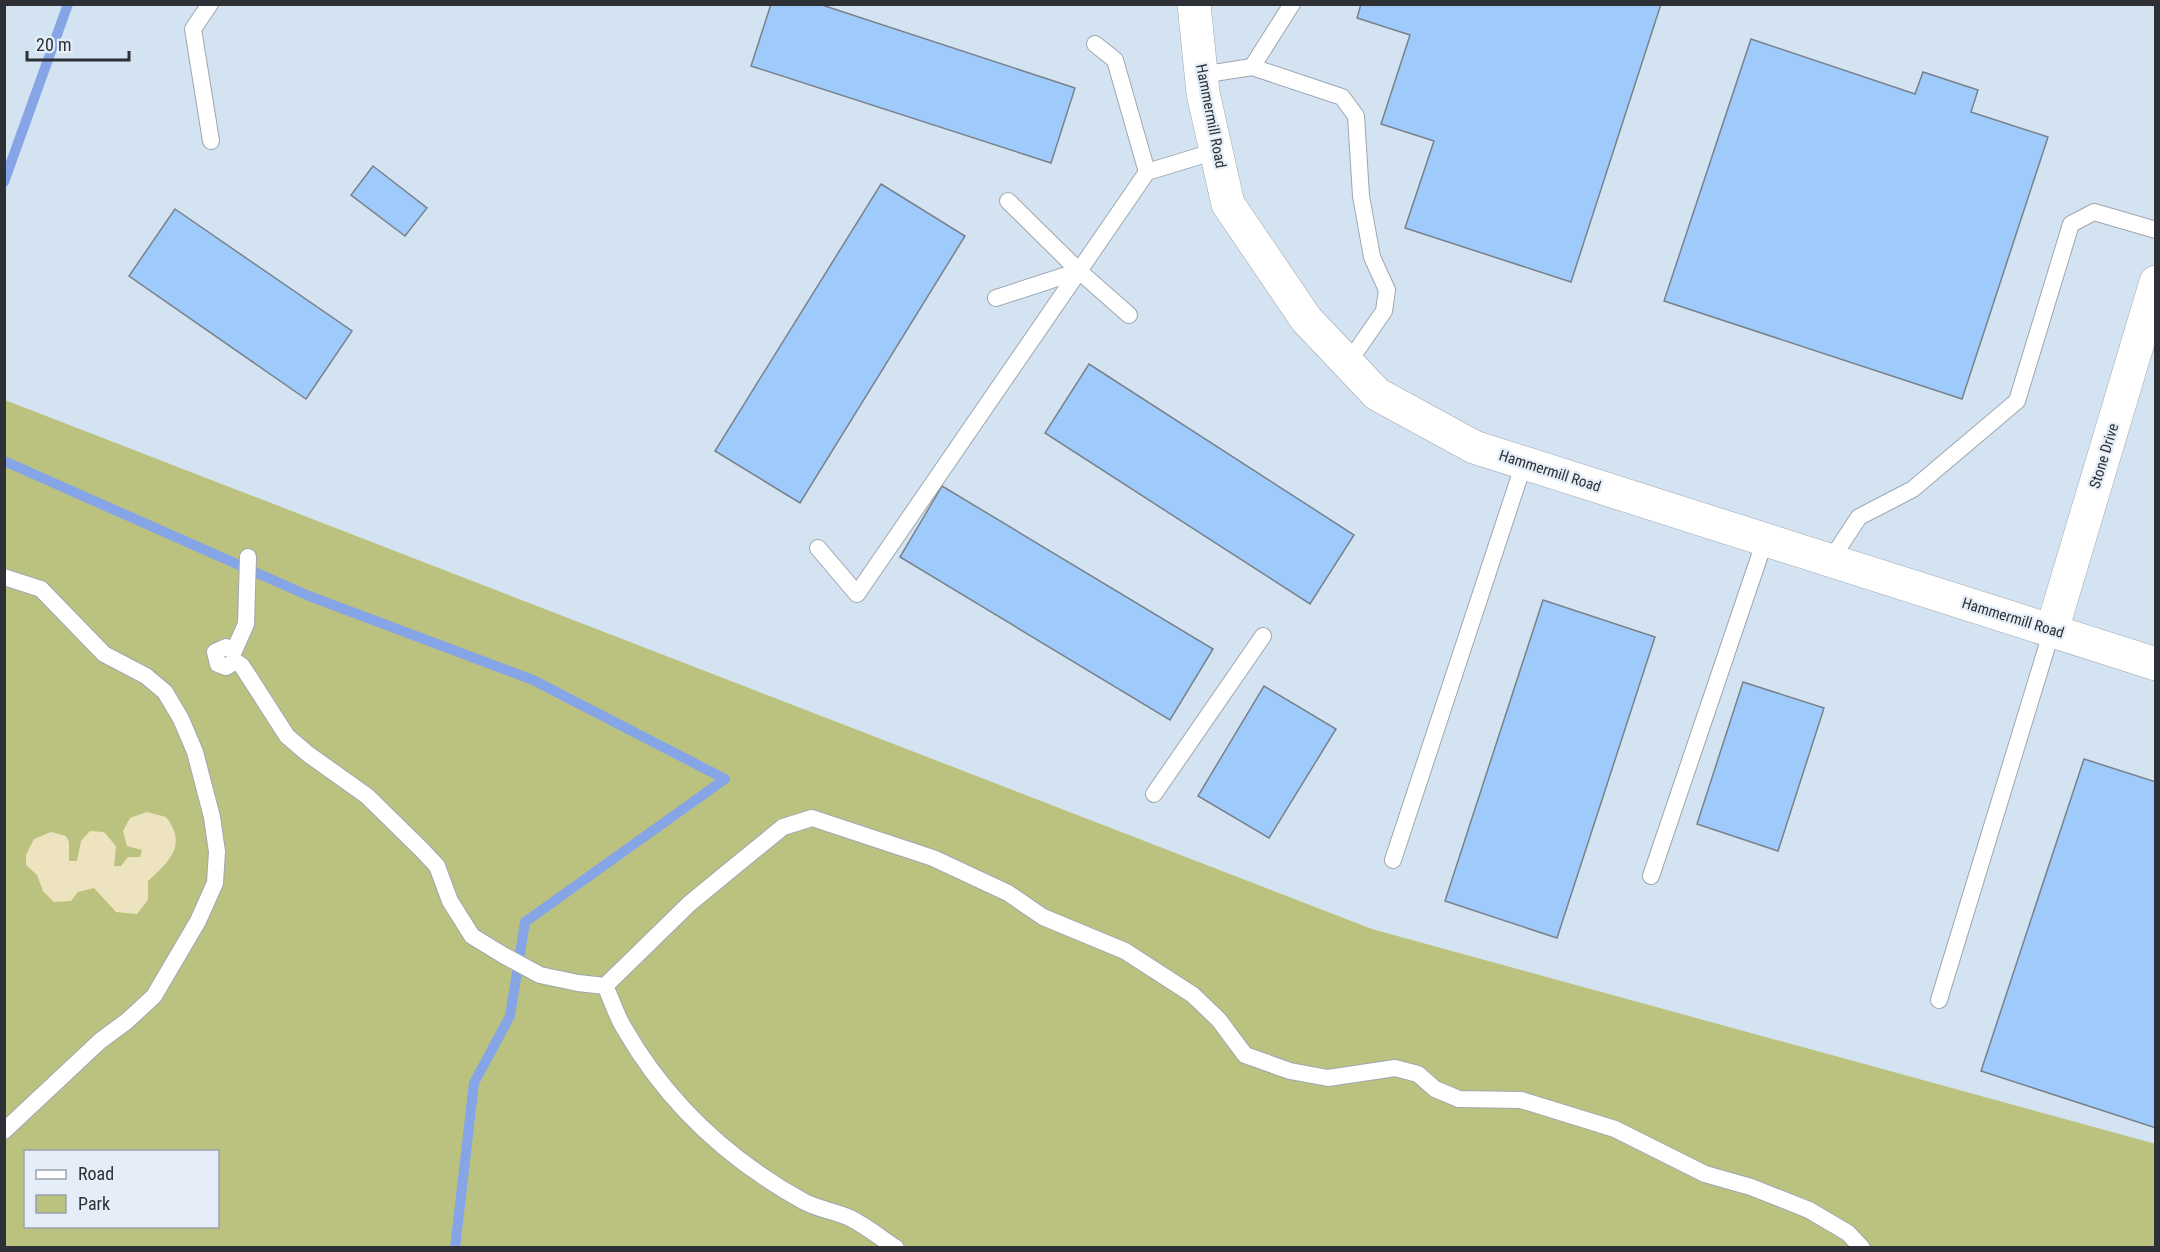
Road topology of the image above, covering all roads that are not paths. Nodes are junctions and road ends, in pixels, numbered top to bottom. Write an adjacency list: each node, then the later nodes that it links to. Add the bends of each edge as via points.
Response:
1 (210, 4): 7 (lane, via 193,29)
2 (1194, 4): 6 (street, Hammermill Road)
3 (1292, 4): 5 (lane)
4 (1095, 44): 9 (lane, via 1114,60)
5 (1252, 67): 6 (lane); 16 (lane, via 1342,97 1356,116 1361,196 1372,256 1387,290 1384,311)
6 (1201, 75): 8 (street, Hammermill Road)
7 (211, 141)
8 (1216, 151): 9 (lane); 16 (street, Hammermill Road, via 1228,204 1306,319)
9 (1147, 172): 12 (lane)
10 (1008, 201): 12 (lane)
11 (2156, 230): 21 (lane, via 2094,212 2071,224 2017,401 1913,489 1859,517)
12 (1079, 271): 14 (lane); 15 (lane); 19 (lane, via 857,594)
13 (2156, 282): 23 (street, Stone Drive)
14 (996, 298)
15 (1129, 315)
16 (1348, 363): 17 (street, Hammermill Road, via 1377,394 1474,447)
17 (1524, 463): 18 (street, Hammermill Road); 27 (lane)
18 (1765, 540): 21 (street, Hammermill Road); 28 (lane)
19 (818, 548)
20 (248, 557): 29 (lane, via 246,624 234,651 226,647 215,652 218,664 226,667 235,661 242,666 287,736 367,796 437,866 450,901 472,936 540,975)
21 (1830, 561): 23 (street, Hammermill Road)
22 (4, 577): 31 (lane, via 41,589 104,654 146,676 165,692 182,719 195,752 217,852 214,882 198,921 154,996)
23 (2052, 630): 25 (street, Hammermill Road); 30 (lane)
24 (1263, 636): 26 (lane)
25 (2156, 664)
26 (1154, 794)
27 (1393, 860)
28 (1651, 876)
29 (605, 986): 32 (lane, via 623,1027 651,1068 676,1103 716,1143 805,1202 850,1218); 33 (lane, via 689,904 783,827 812,818 933,858 1008,893 1043,917 1125,951 1193,995 1219,1020 1245,1055 1290,1071 1328,1078 1395,1068 1418,1074 1435,1089 1459,1099 1521,1100 1615,1129 1705,1174 1809,1210 1848,1233)
30 (1939, 1000)
31 (4, 1131)
32 (896, 1248)
33 (1862, 1248)

